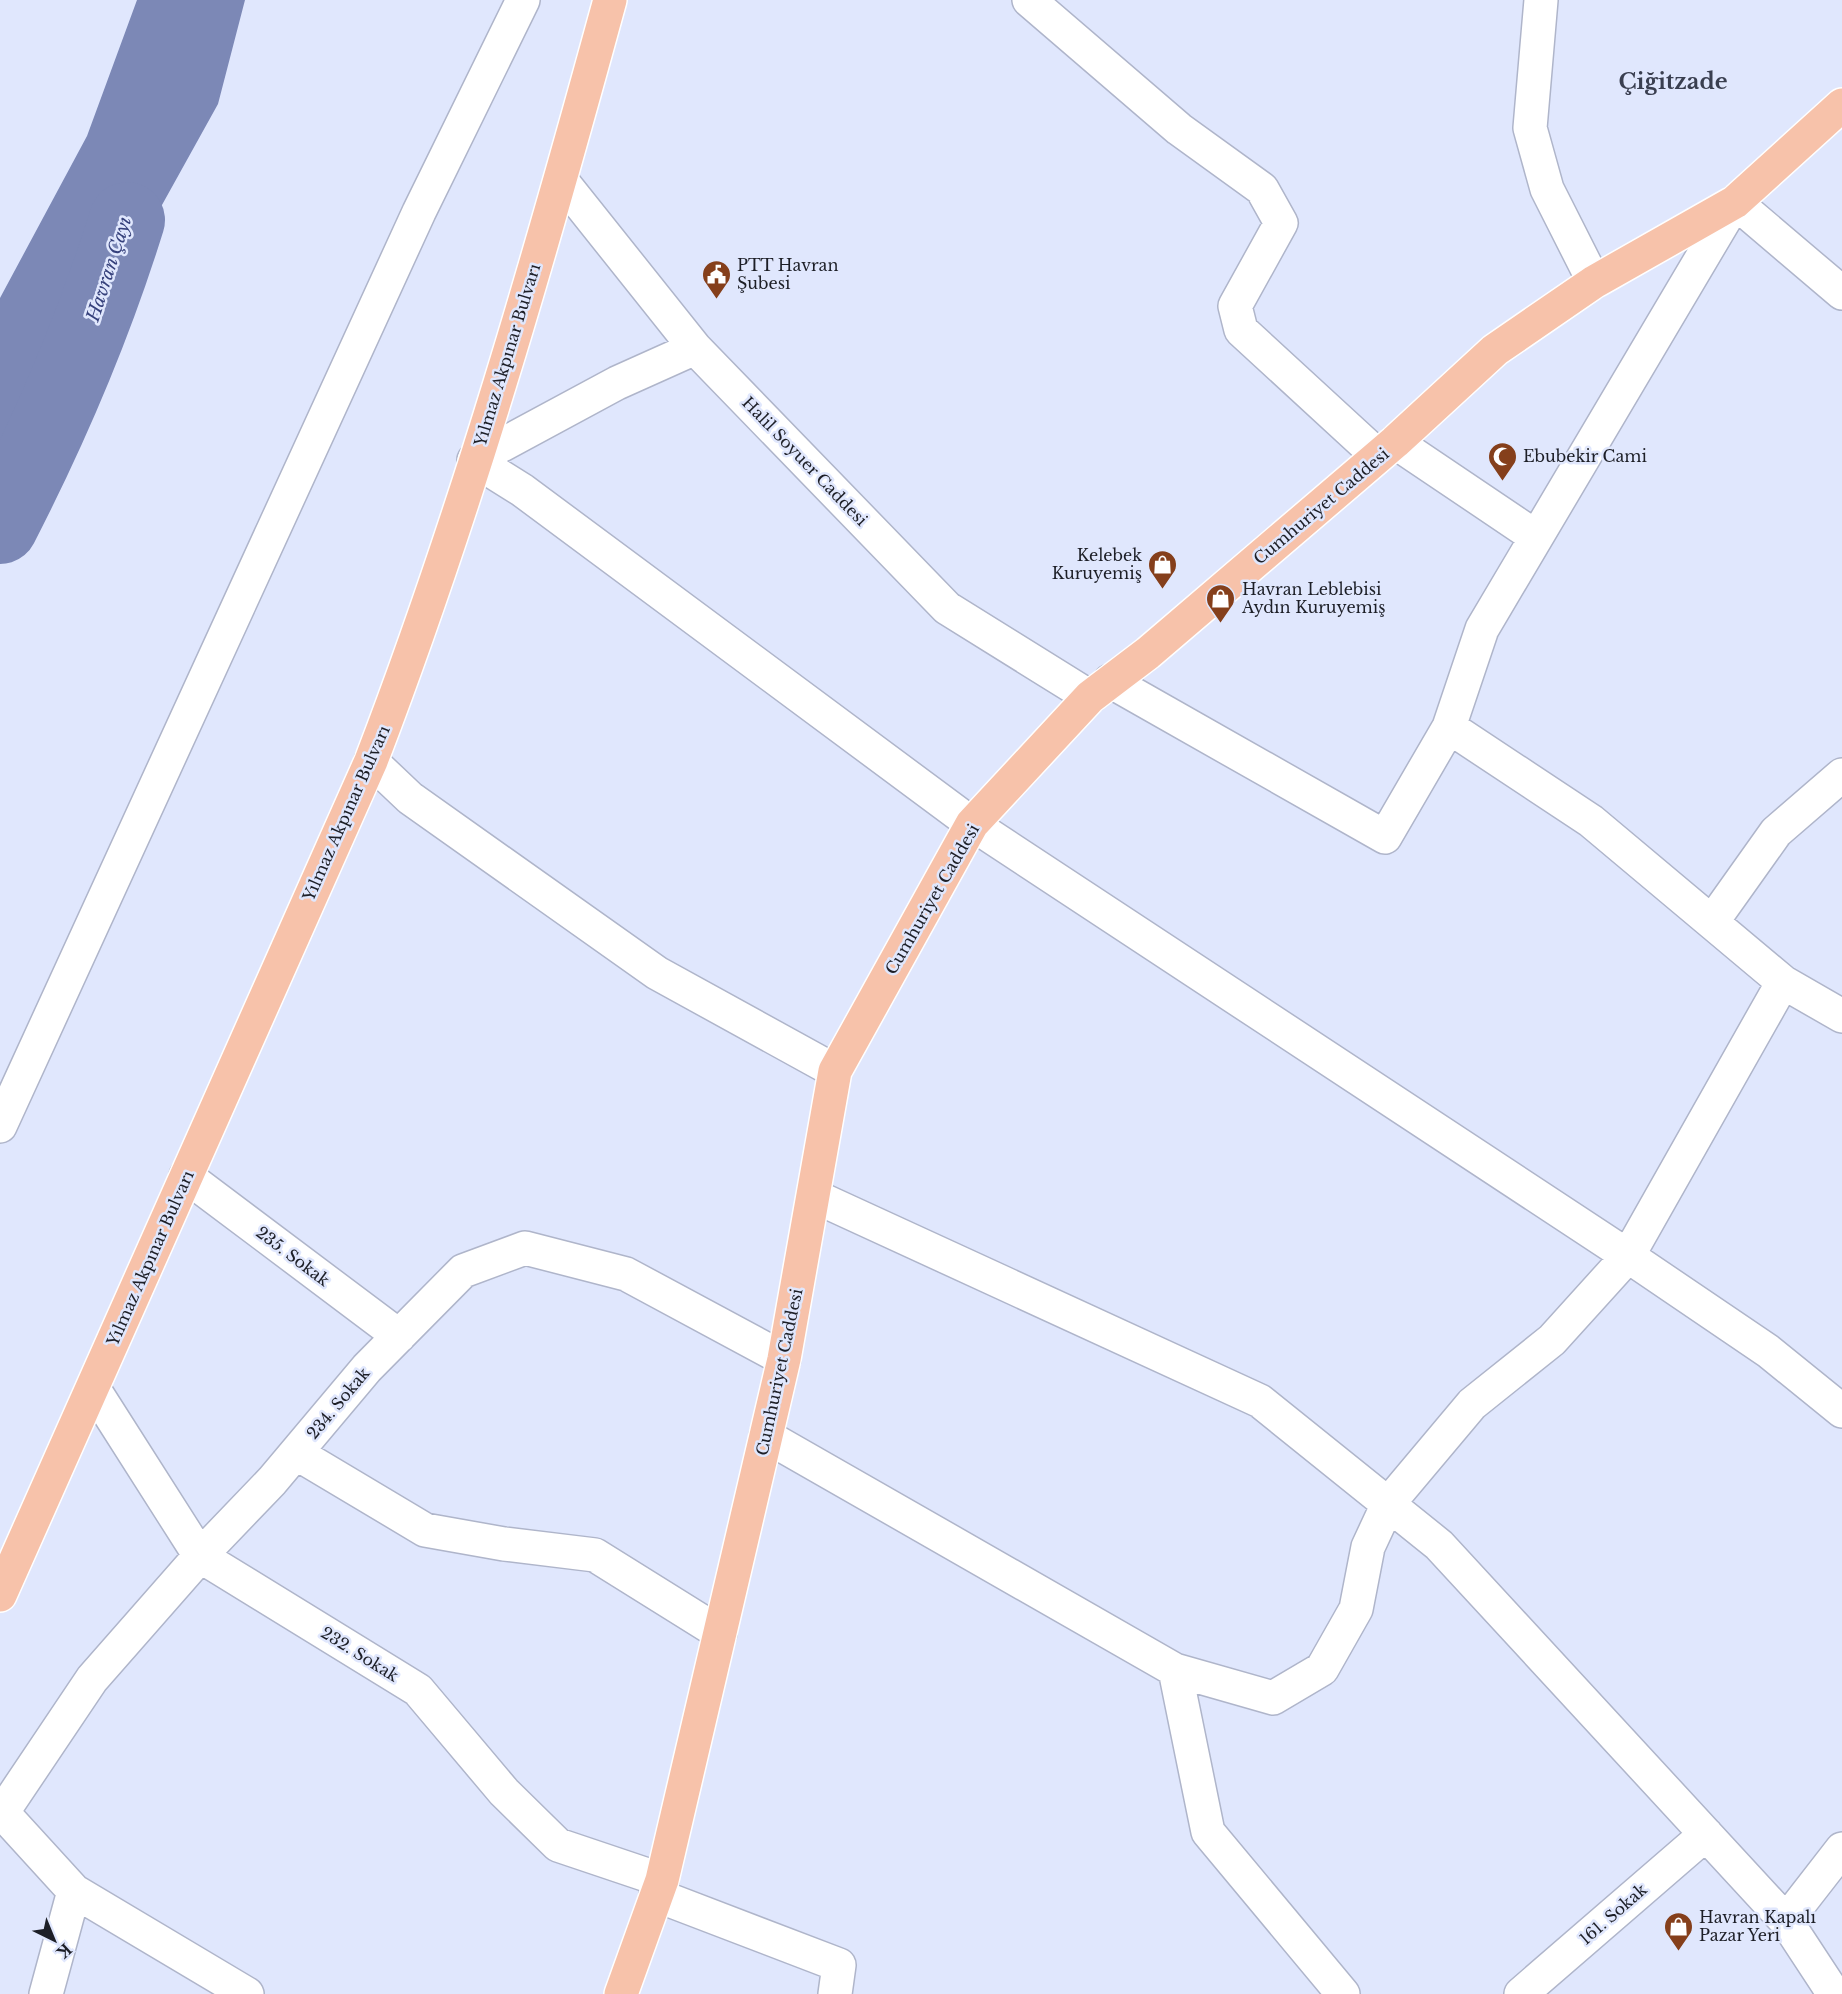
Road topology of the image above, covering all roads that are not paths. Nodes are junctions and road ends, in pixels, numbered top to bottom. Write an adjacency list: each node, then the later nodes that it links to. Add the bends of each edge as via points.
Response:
1 (523, 0): 23 (street, via 419,212)
2 (610, 0): 6 (main road, Yılmaz Akpınar Bulvarı)
3 (1029, 0): 11 (street, via 1179,129 1262,189 1281,223 1235,306 1241,330)
4 (1541, 0): 8 (street, via 1530,128 1547,189)
5 (1842, 105): 7 (main road, Cumhuriyet Caddesi)
6 (561, 180): 10 (street, Halil Soyuer Caddesi); 12 (main road, Yılmaz Akpınar Bulvarı)
7 (1735, 202): 8 (main road, Cumhuriyet Caddesi); 9 (street); 13 (street)
8 (1594, 282): 11 (main road, Cumhuriyet Caddesi, via 1494,350)
9 (1842, 293)
10 (695, 348): 12 (street, via 617,383); 14 (street, Halil Soyuer Caddesi, via 947,608)
11 (1387, 449): 13 (street); 14 (main road, Cumhuriyet Caddesi, via 1148,653)
12 (474, 460): 16 (main road, Yılmaz Akpınar Bulvarı, via 409,661); 18 (street, via 522,490)
13 (1536, 537): 15 (street, via 1482,629)
14 (1100, 689): 15 (street, Halil Soyuer Caddesi, via 1385,837); 18 (main road, Cumhuriyet Caddesi)
15 (1449, 727): 19 (street, via 1591,821)
16 (371, 760): 22 (street, via 410,798 657,973); 24 (main road, Yılmaz Akpınar Bulvarı)
17 (1842, 775): 19 (street, via 1776,832)
18 (972, 824): 22 (main road, Cumhuriyet Caddesi); 26 (street)
19 (1712, 922): 20 (street)
20 (1783, 982): 21 (street); 26 (street)
21 (1842, 1016)
22 (835, 1071): 25 (main road, Cumhuriyet Caddesi)
23 (0, 1126)
24 (186, 1176): 27 (street, 235. Sokak); 29 (main road, Yılmaz Akpınar Bulvarı)
25 (814, 1196): 28 (main road, Cumhuriyet Caddesi); 33 (street, via 1260,1401)
26 (1628, 1256): 30 (street, via 1768,1351); 33 (street, via 1552,1340 1472,1404)
27 (399, 1336): 28 (street, 234. Sokak, via 463,1271 525,1248 626,1274); 32 (street, 234. Sokak)
28 (784, 1359): 31 (main road, Cumhuriyet Caddesi)
29 (93, 1388): 34 (street, 232. Sokak); 35 (main road, Yılmaz Akpınar Bulvarı)
30 (1842, 1411)
31 (766, 1436): 36 (main road, Cumhuriyet Caddesi); 37 (street)
32 (296, 1453): 34 (street, 234. Sokak); 36 (street, via 424,1530 595,1555)
33 (1388, 1504): 37 (street, via 1368,1547 1356,1609 1322,1669 1273,1698); 39 (street, via 1439,1545)
34 (200, 1556): 38 (street, 234. Sokak, via 92,1679); 41 (street, 232. Sokak, via 418,1690 504,1792 558,1845)
35 (0, 1595)
36 (720, 1633): 41 (main road, Cumhuriyet Caddesi)
37 (1175, 1670): 48 (street, via 1208,1832)
38 (1, 1812): 42 (street)
39 (1706, 1834): 43 (street); 49 (street, 161. Sokak)
40 (1842, 1849): 43 (street)
41 (659, 1888): 46 (main road, Cumhuriyet Caddesi); 47 (street, 232. Sokak, via 839,1965)
42 (74, 1891): 44 (street); 45 (street)
43 (1786, 1921): 50 (street)
44 (46, 1994)
45 (247, 1994)
46 (621, 1994)
47 (835, 1994)
48 (1343, 1994)
49 (1521, 1994)
50 (1834, 1994)

